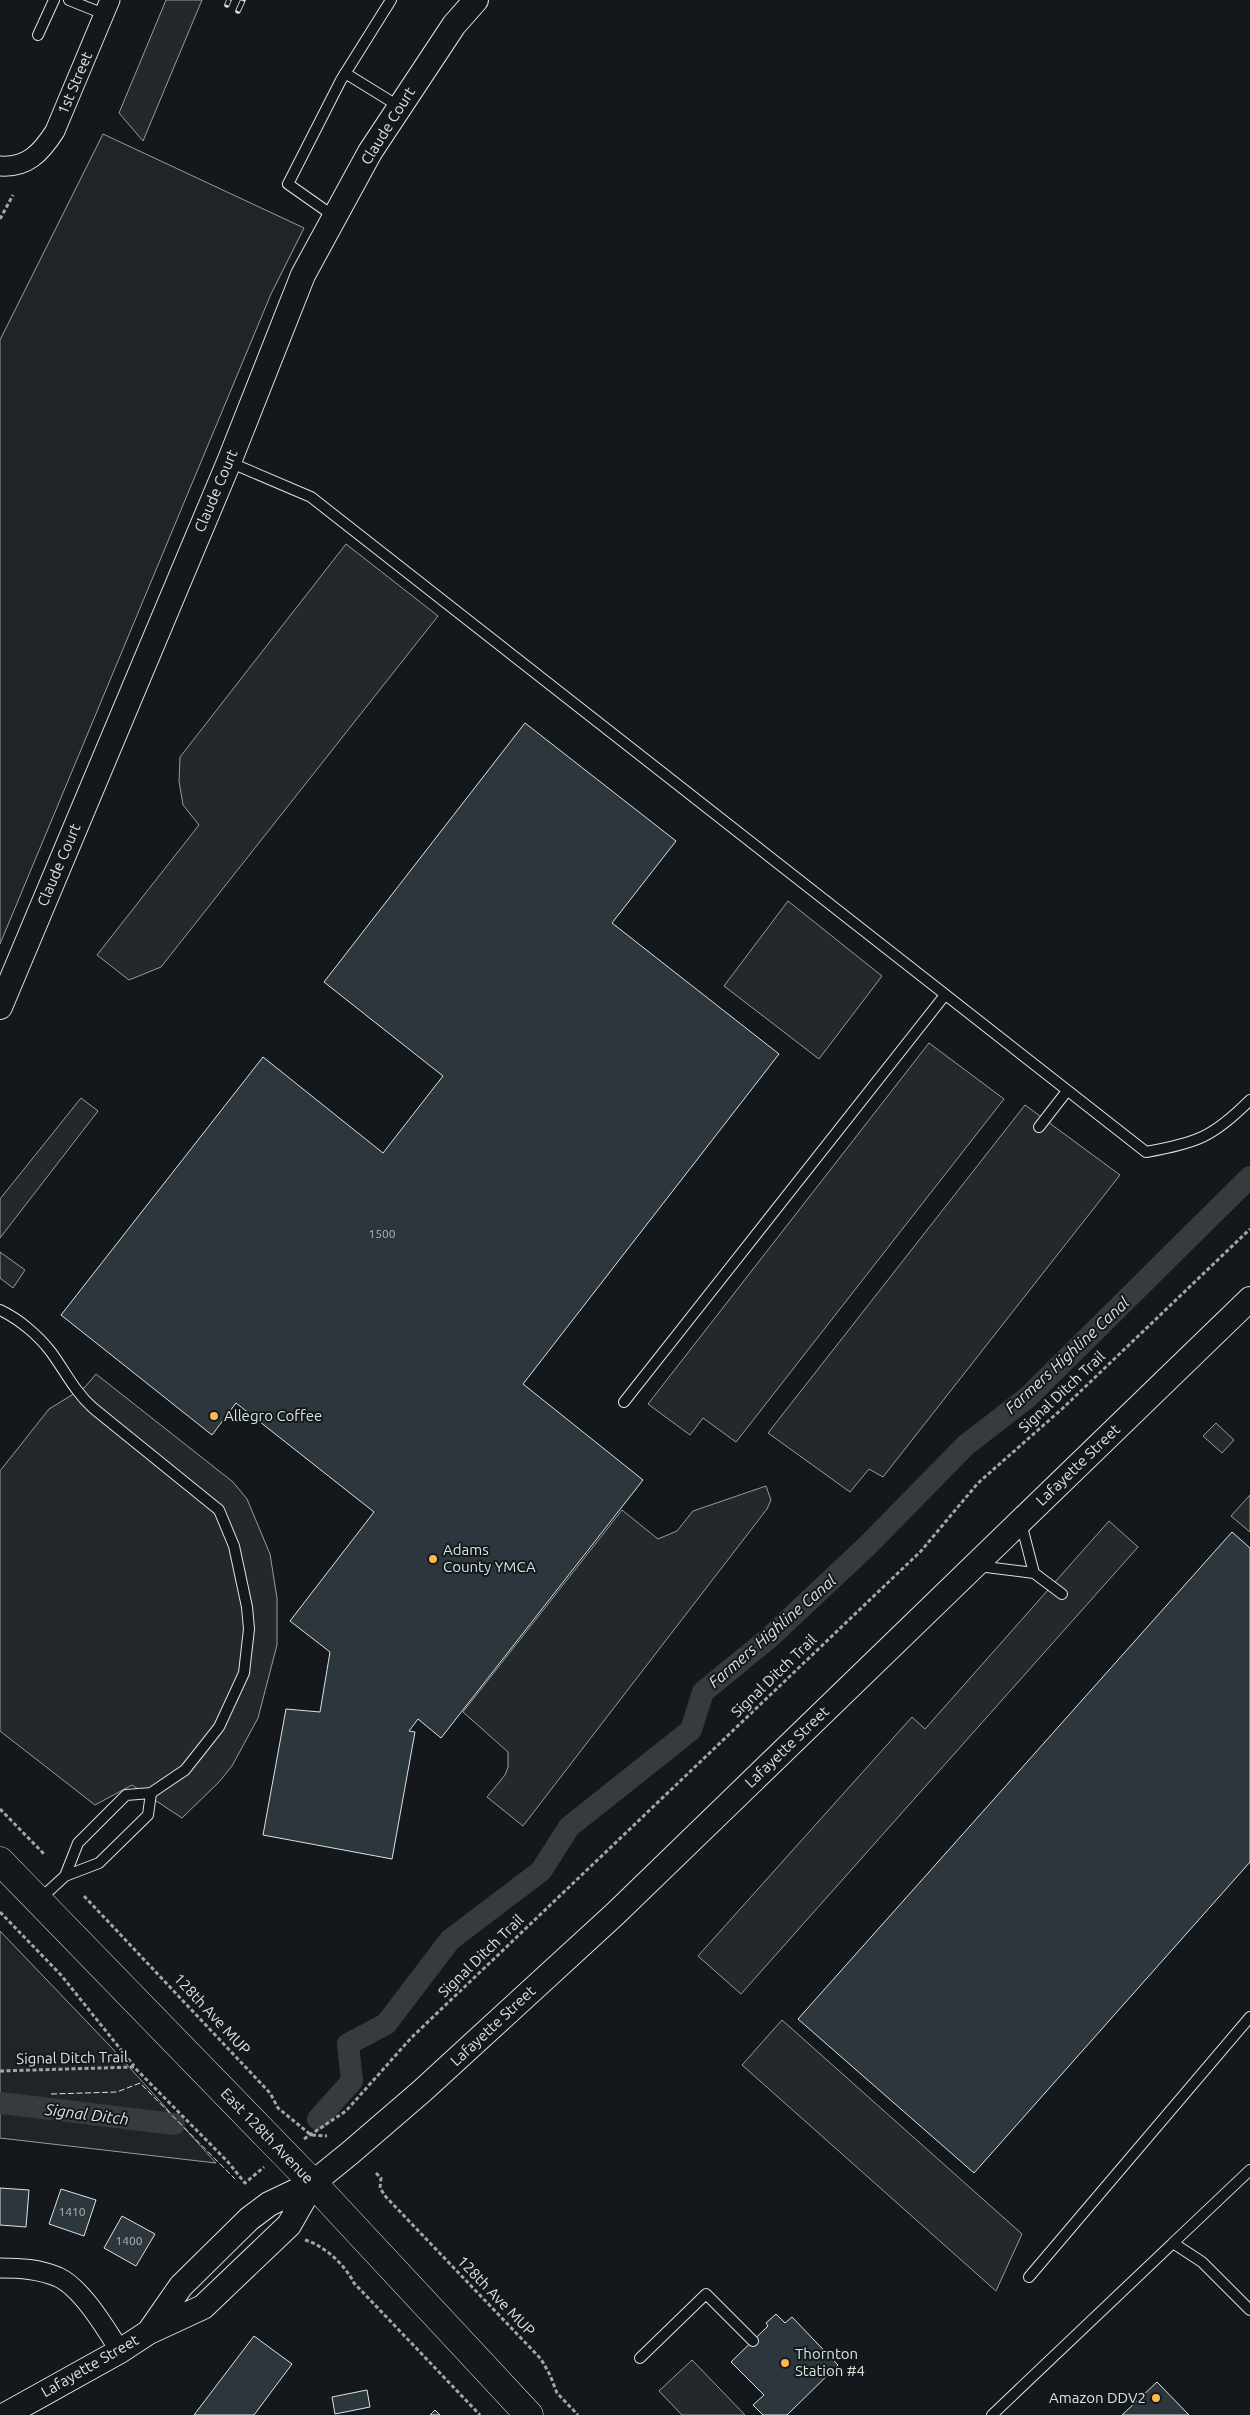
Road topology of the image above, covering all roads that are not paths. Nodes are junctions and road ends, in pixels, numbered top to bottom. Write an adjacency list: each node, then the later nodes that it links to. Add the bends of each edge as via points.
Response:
1 (54, 0): 6 (lane)
2 (69, 0): 5 (lane)
3 (391, 0): 7 (lane)
4 (476, 0): 8 (street, Claude Court, via 454,25)
5 (107, 7): 9 (street, 1st Street, via 47,143 30,160 14,167)
6 (38, 35)
7 (345, 73): 8 (lane); 10 (lane, via 288,184)
8 (400, 107): 10 (street, Claude Court, via 370,152)
9 (0, 166)
10 (335, 217): 11 (street, Claude Court, via 303,275)
11 (229, 462): 12 (lane, via 311,497); 13 (street, Claude Court)
12 (945, 995): 14 (lane); 19 (lane)
13 (0, 1006)
14 (1067, 1090): 15 (lane, via 1146,1152 1205,1138 1227,1123); 16 (lane)
15 (1250, 1100)
16 (1039, 1127)
17 (0, 1310): 24 (lane, via 17,1318 50,1350 81,1398 219,1510 234,1546 244,1588 248,1629 244,1674 219,1726 185,1770)
18 (1246, 1310): 20 (street, Lafayette Street)
19 (624, 1402)
20 (1020, 1521): 21 (street, Lafayette Street); 22 (lane)
21 (974, 1566): 22 (lane); 30 (street, Lafayette Street, via 615,1914 422,2091)
22 (1034, 1573): 23 (lane)
23 (1062, 1594)
24 (151, 1793): 26 (lane, via 148,1815 99,1863); 26 (lane, via 126,1795 78,1843)
25 (0, 1861): 27 (main road, East 128th Avenue)
26 (65, 1876): 27 (lane)
27 (38, 1901): 30 (main road, East 128th Avenue)
28 (1250, 2017): 33 (lane)
29 (1250, 2170): 31 (lane)
30 (313, 2183): 35 (street, Lafayette Street, via 269,2204 249,2219 181,2286); 35 (street, Lafayette Street, via 289,2225 203,2307); 40 (main road, East 128th Avenue)
31 (1173, 2243): 34 (lane, via 1202,2262); 41 (lane)
32 (0, 2268): 37 (street, via 40,2271 59,2278 80,2296)
33 (1029, 2277)
34 (1250, 2310)
35 (149, 2332): 37 (street, Lafayette Street)
36 (753, 2341): 38 (lane, via 706,2294)
37 (120, 2351): 39 (street, Lafayette Street)
38 (640, 2358)
39 (5, 2415)
40 (529, 2415)
41 (992, 2415)

